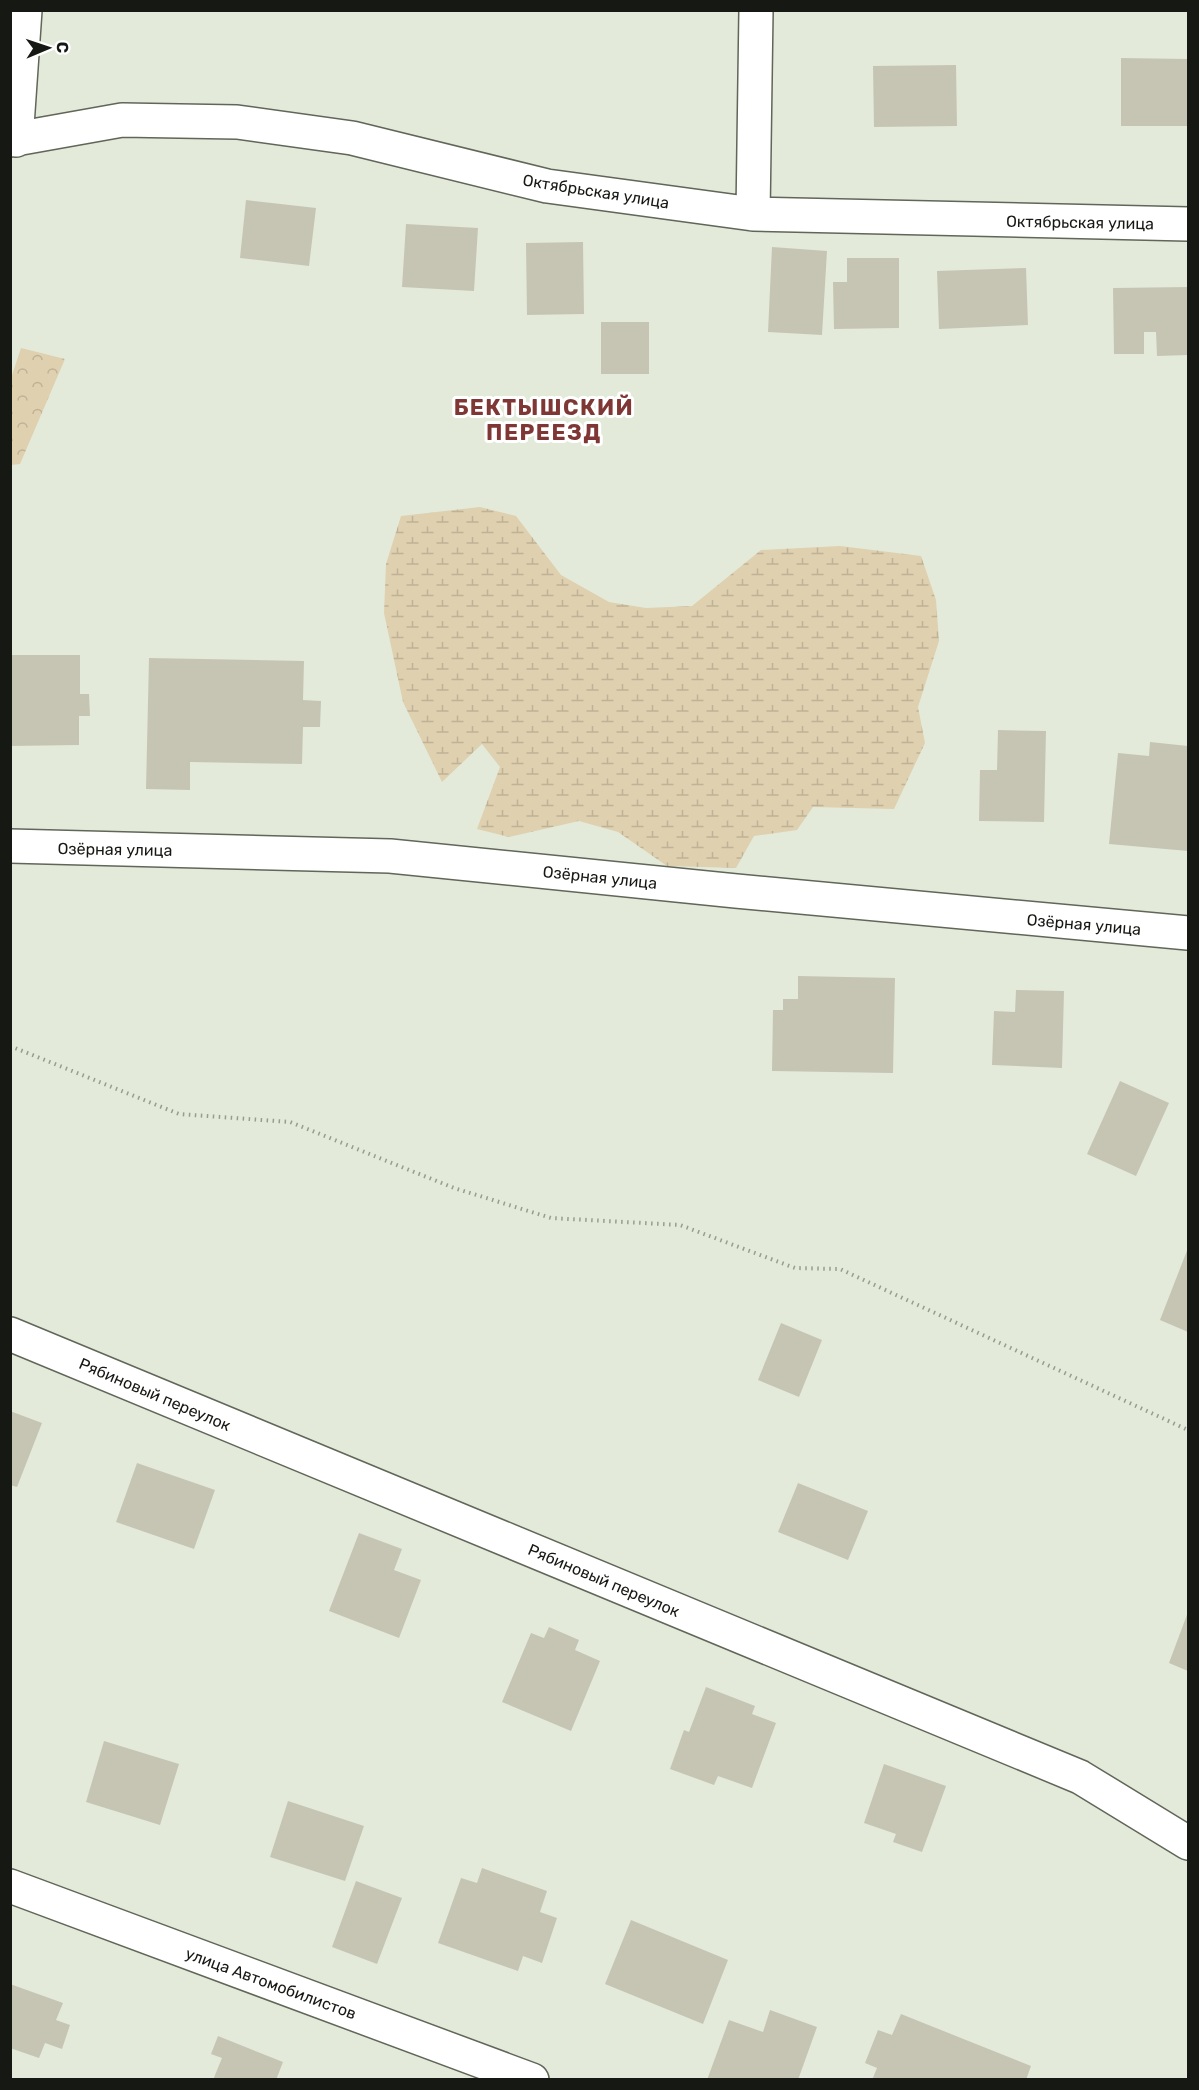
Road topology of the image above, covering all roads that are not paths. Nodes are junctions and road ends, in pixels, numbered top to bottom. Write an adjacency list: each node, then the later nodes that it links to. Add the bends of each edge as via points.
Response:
1 (25, 10): 3 (street)
2 (756, 10): 4 (street)
3 (13, 140): 4 (street, Октябрьская улица, via 122,120 237,122 352,138 547,186)
4 (753, 214): 5 (street, Октябрьская улица)
5 (1188, 224)
6 (10, 846): 7 (street, Озёрная улица, via 390,856)
7 (1188, 933)
8 (10, 1334): 9 (street, Рябиновый переулок, via 1080,1777)
9 (1188, 1843)
10 (10, 1886): 11 (street, улица Автомобилистов)
11 (532, 2079)

